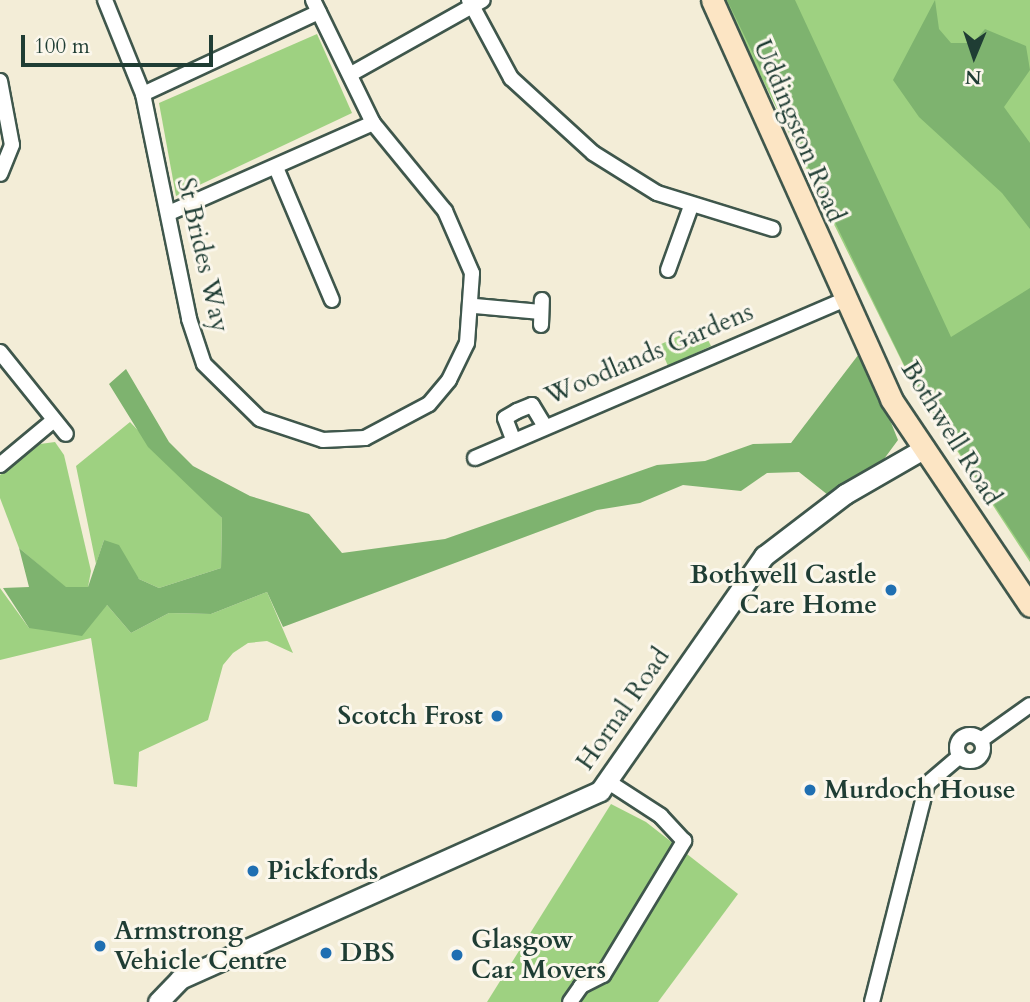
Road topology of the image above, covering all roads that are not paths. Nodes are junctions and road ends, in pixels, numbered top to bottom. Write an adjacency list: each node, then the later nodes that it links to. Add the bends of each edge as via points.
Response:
1 (105, 0): 7 (street, St Brides Way)
2 (712, 0): 14 (main road, Uddingston Road)
3 (475, 2): 5 (street); 11 (street, via 511,78 548,118 635,181)
4 (316, 6): 5 (street); 7 (street)
5 (351, 74): 8 (street, St Brides Way)
6 (0, 81): 10 (street, via 12,145)
7 (143, 94): 12 (street, St Brides Way)
8 (373, 123): 9 (street); 18 (street, St Brides Way, via 462,241)
9 (277, 170): 12 (street); 16 (street)
10 (0, 174)
11 (691, 205): 13 (street); 15 (street)
12 (169, 214): 18 (street, St Brides Way, via 204,364 260,419 291,432 365,438 429,404 460,360)
13 (773, 229)
14 (818, 245): 17 (main road, Bothwell Road)
15 (668, 270)
16 (333, 300)
17 (843, 300): 22 (street, Woodlands Gardens); 25 (main road, Bothwell Road, via 891,399)
18 (475, 306): 19 (street)
19 (541, 312)
20 (0, 352): 21 (street)
21 (54, 420): 23 (street); 27 (street)
22 (544, 425): 24 (street, Woodlands Gardens); 24 (street, via 532,405 517,411 505,418)
23 (66, 434)
24 (513, 439): 26 (street, Woodlands Gardens)
25 (925, 448): 28 (main road, Bothwell Road); 30 (street, Hornal Road, via 845,495 764,556)
26 (475, 458)
27 (0, 465)
28 (1030, 606)
29 (1030, 705): 33 (street, via 981,740 977,759 960,756 927,784)
30 (607, 781): 31 (street, Hornal Road, via 600,791 180,979); 32 (street, via 661,816 684,841 603,975 581,986)
31 (158, 999)
32 (570, 1002)
33 (872, 1002)

